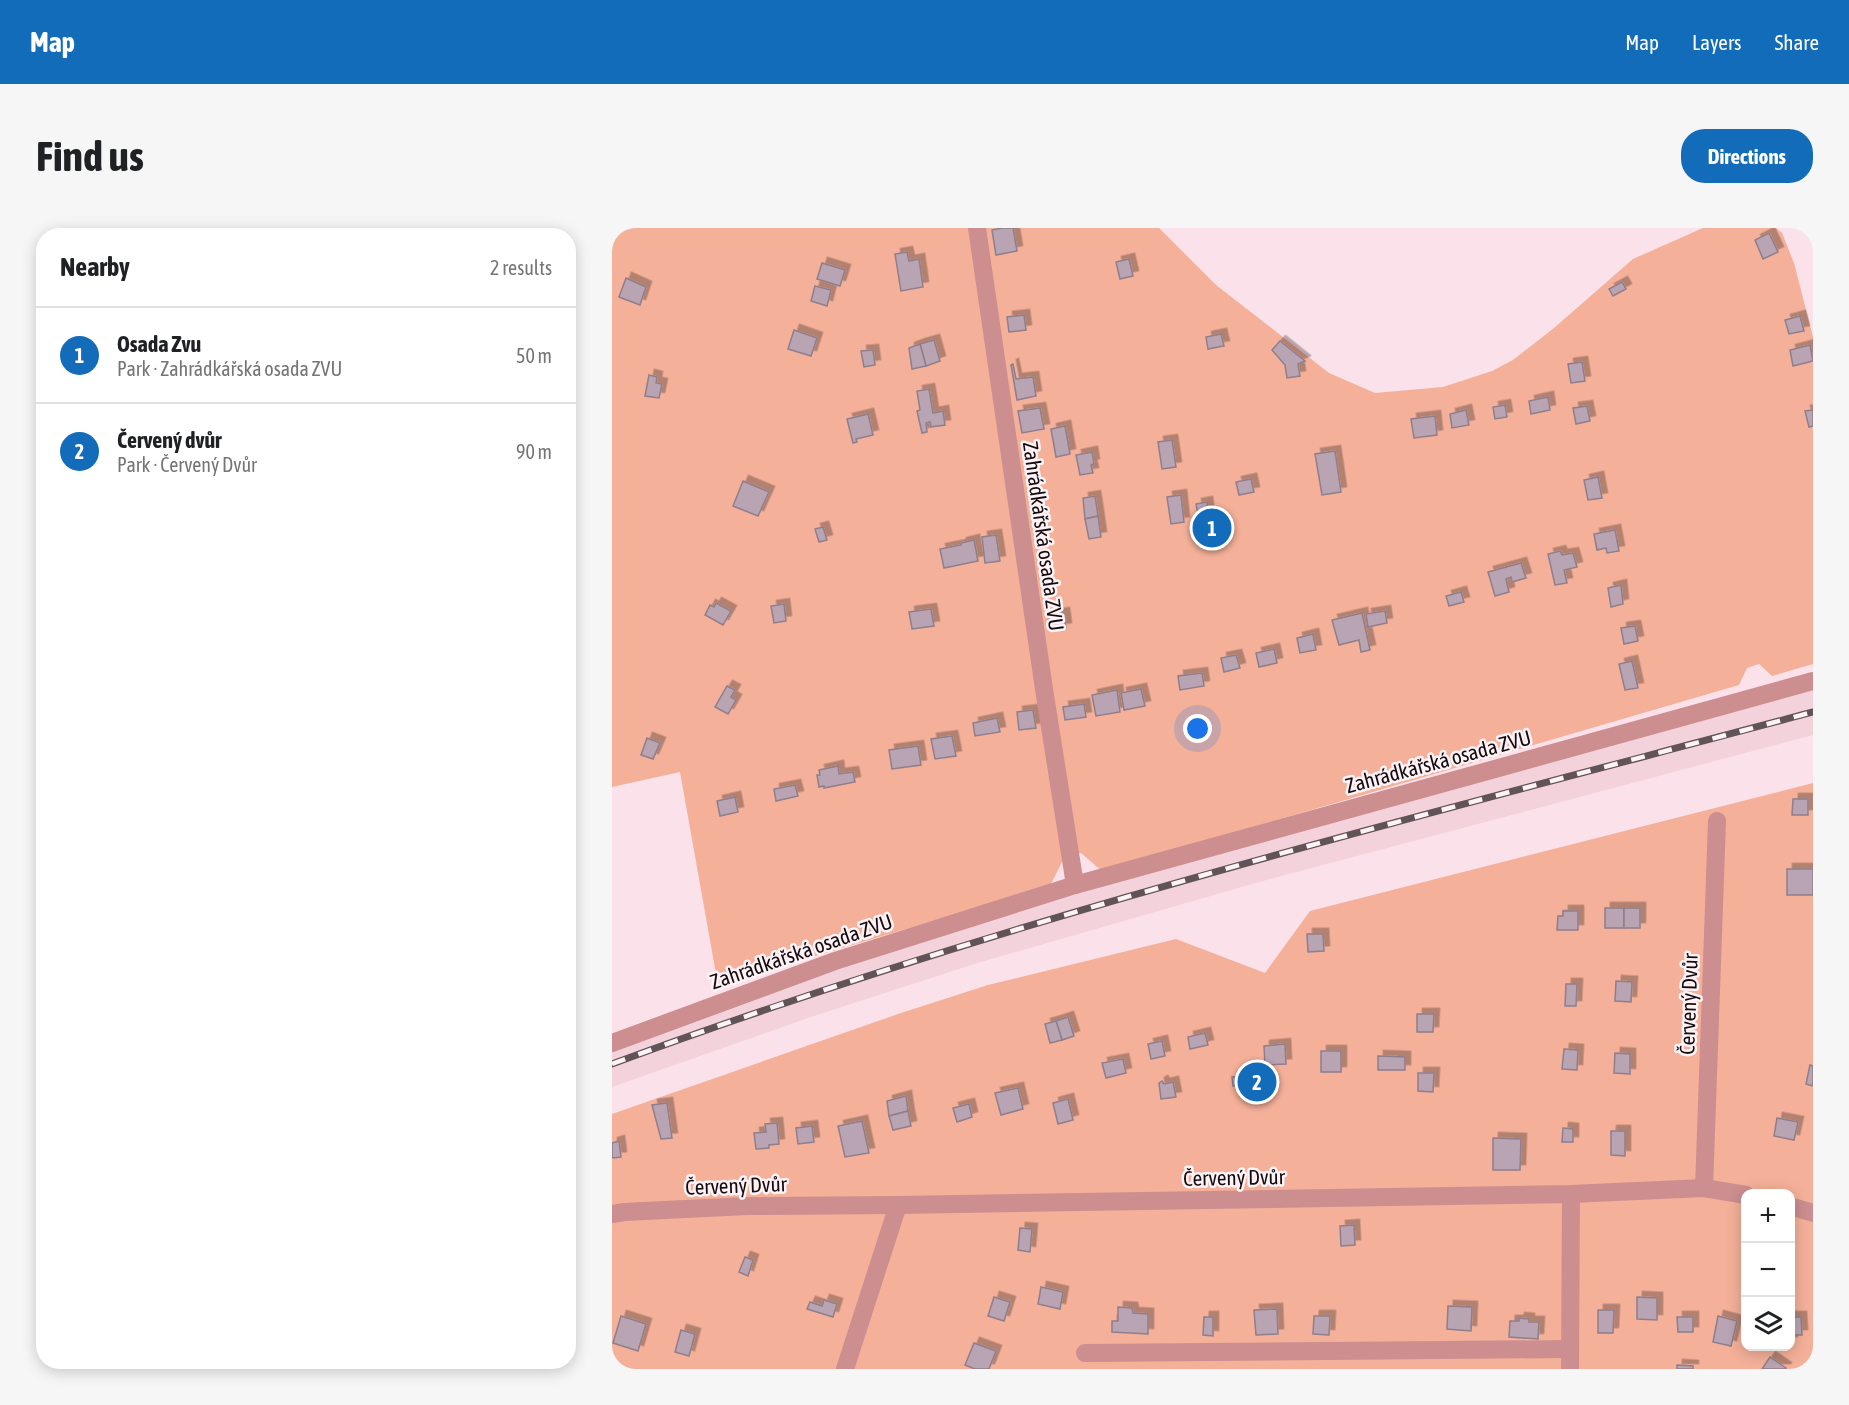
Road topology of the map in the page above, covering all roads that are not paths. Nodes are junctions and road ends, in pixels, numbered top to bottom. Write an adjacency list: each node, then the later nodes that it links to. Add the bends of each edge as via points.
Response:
1 (976, 228): 4 (street, Zahrádkářská osada ZVU)
2 (1813, 681): 4 (street, Zahrádkářská osada ZVU)
3 (1717, 821): 6 (street, Červený Dvůr)
4 (1075, 885): 5 (street, Zahrádkářská osada ZVU, via 835,961)
5 (612, 1043)
6 (1704, 1188): 7 (street, Červený Dvůr); 8 (street, Červený Dvůr)
7 (1571, 1194): 9 (street, Červený Dvůr); 13 (street)
8 (1741, 1194)
9 (898, 1205): 12 (street, Červený Dvůr, via 747,1206); 15 (street)
10 (1795, 1207): 11 (street)
11 (1813, 1213)
12 (612, 1214)
13 (1570, 1349): 14 (street); 16 (street)
14 (1085, 1353)
15 (845, 1369)
16 (1570, 1369)

